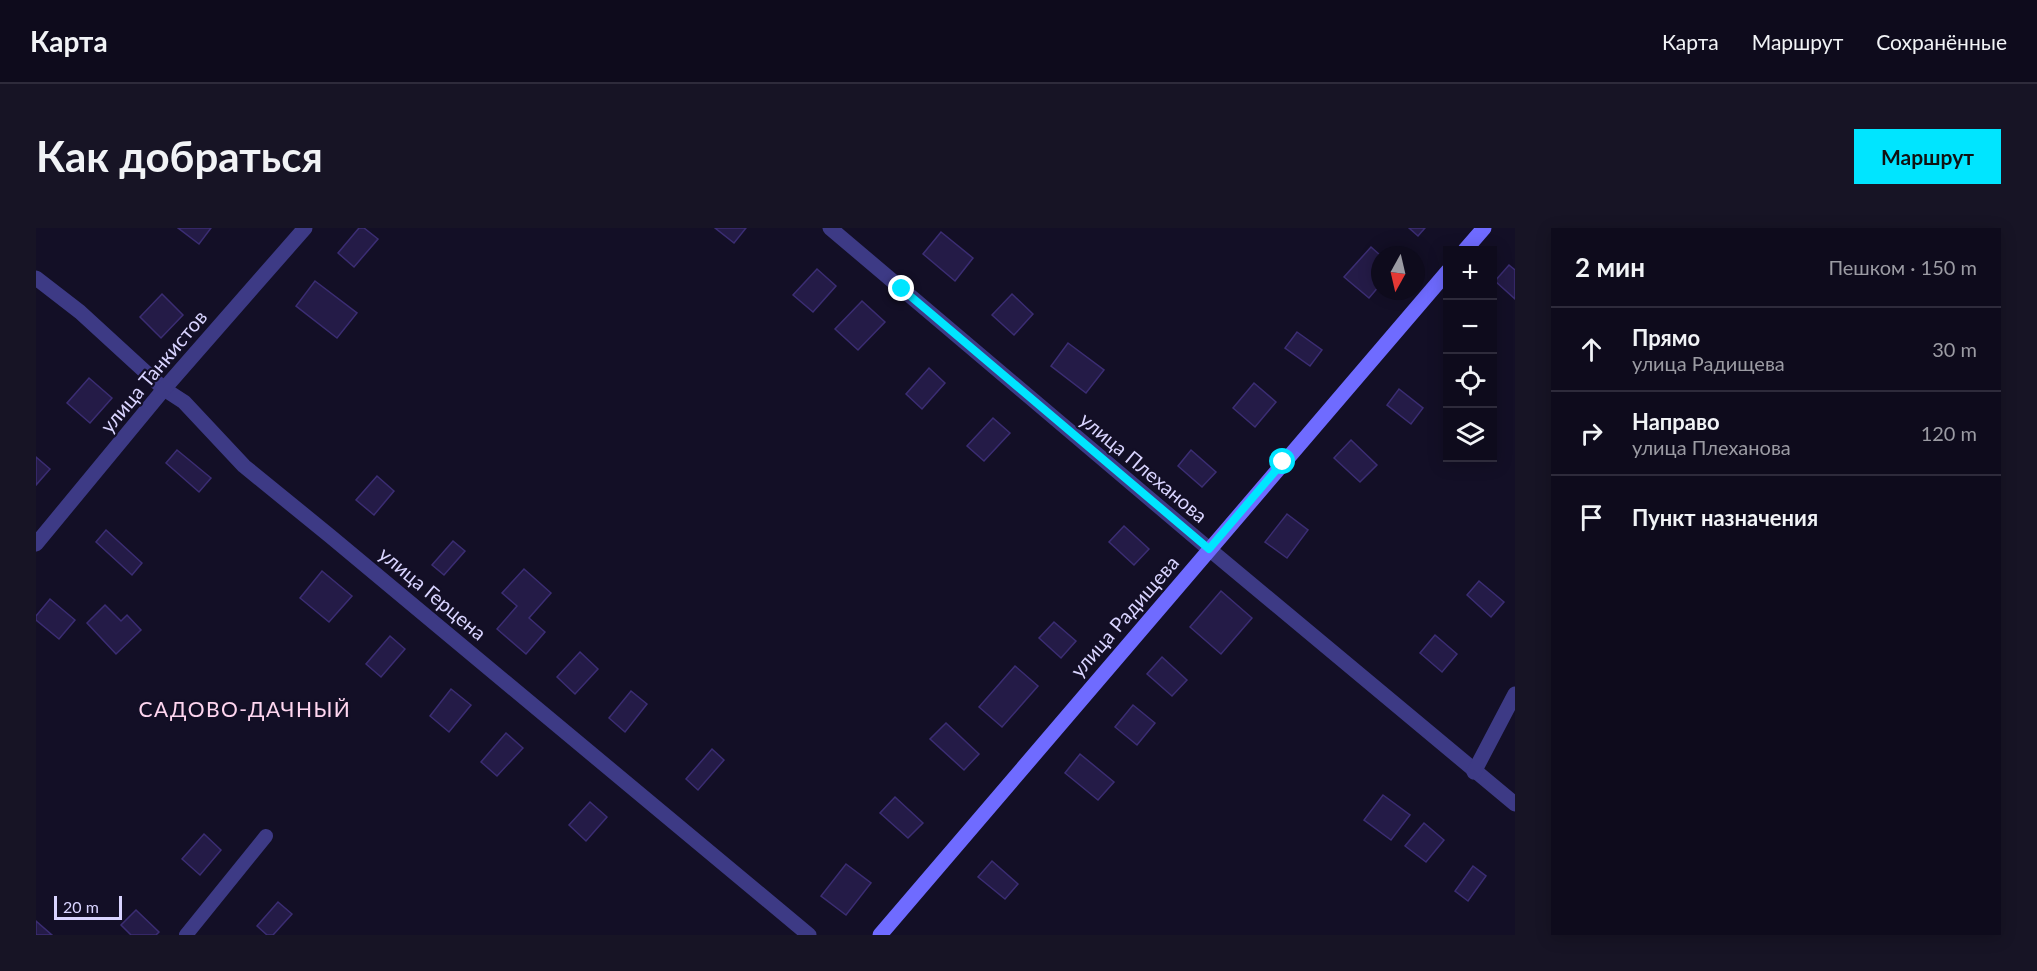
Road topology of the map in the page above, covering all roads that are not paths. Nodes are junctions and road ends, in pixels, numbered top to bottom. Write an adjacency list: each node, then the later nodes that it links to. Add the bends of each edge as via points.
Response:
1 (305, 228): 7 (street, улица Танкистов)
2 (830, 228): 9 (street, улица Плеханова)
3 (1485, 228): 4 (street)
4 (1469, 246)
5 (1443, 277): 9 (street, улица Радищева)
6 (36, 278): 7 (street, улица Герцена, via 80,312)
7 (164, 389): 8 (street, улица Танкистов); 15 (street, улица Герцена, via 184,402 244,466)
8 (36, 544)
9 (1209, 549): 11 (street, улица Плеханова); 16 (street, улица Радищева)
10 (1515, 694): 11 (street)
11 (1474, 772): 12 (street, улица Плеханова)
12 (1515, 804)
13 (266, 836): 14 (lane)
14 (186, 935)
15 (809, 935)
16 (880, 935)

